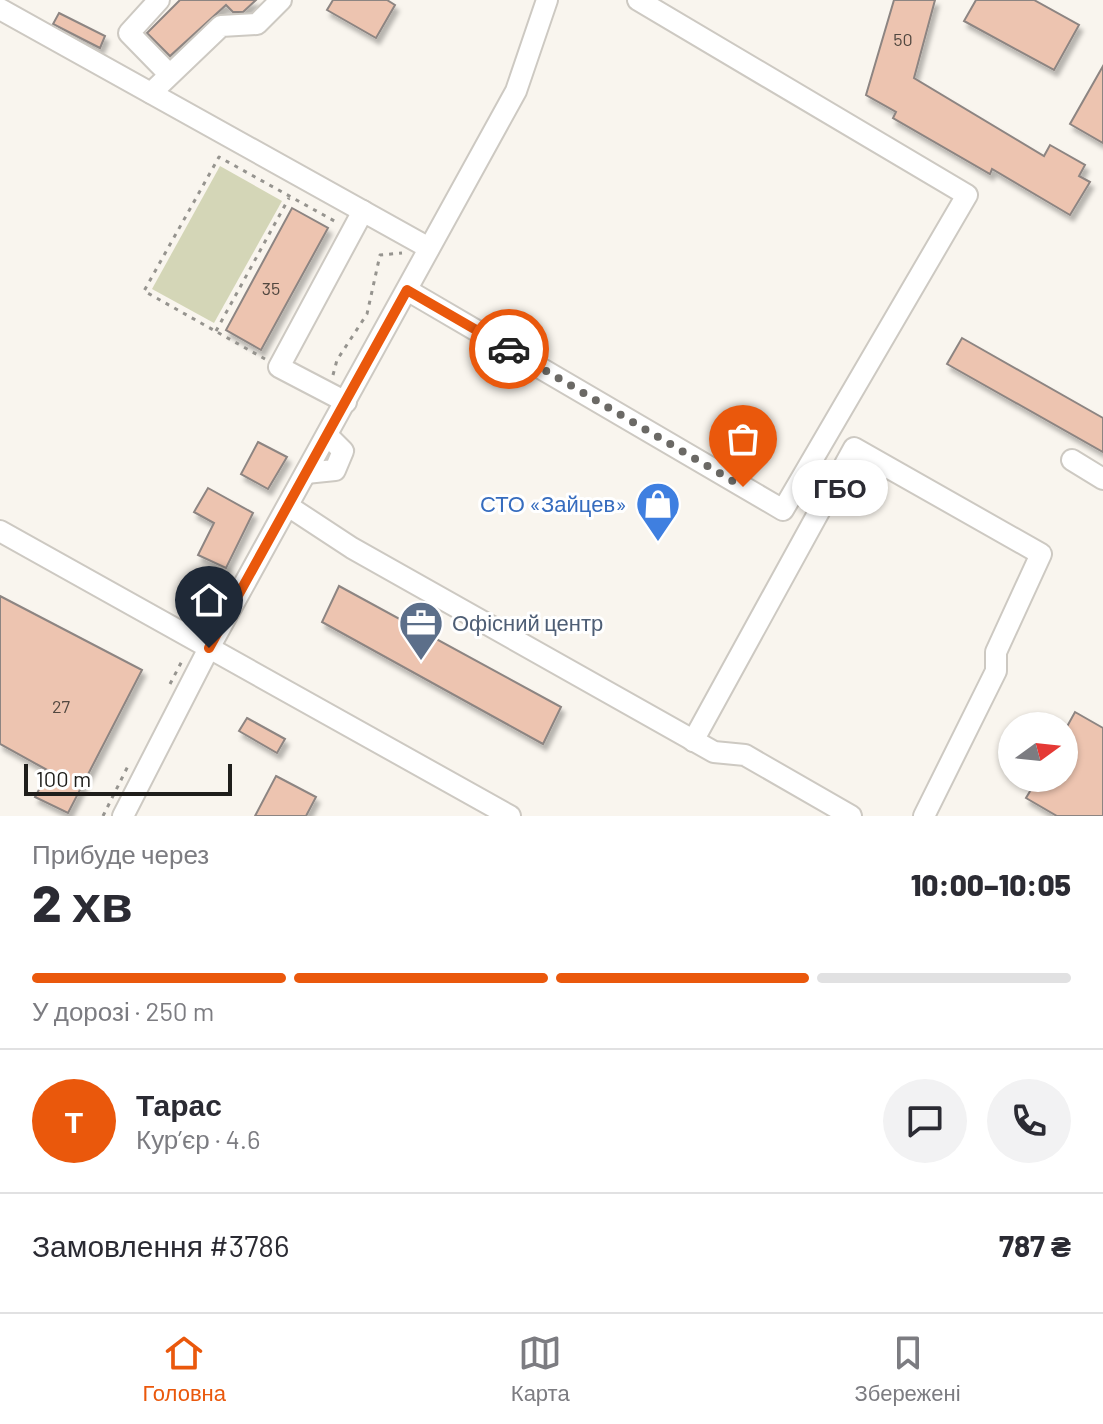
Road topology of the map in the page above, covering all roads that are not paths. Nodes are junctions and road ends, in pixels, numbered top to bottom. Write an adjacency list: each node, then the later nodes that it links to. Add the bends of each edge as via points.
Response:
1 (159, 0): 6 (street, via 129,33)
2 (281, 0): 6 (street, via 257,24 221,26)
3 (547, 0): 9 (street, via 516,91)
4 (638, 0): 10 (street, via 967,195 783,510)
5 (0, 9): 7 (street)
6 (168, 73): 7 (street)
7 (151, 93): 8 (street)
8 (363, 211): 9 (street); 11 (street, via 279,367)
9 (429, 248): 10 (street)
10 (407, 290): 11 (street)
11 (346, 402): 14 (street)
12 (1072, 460): 13 (street)
13 (1103, 479)
14 (288, 506): 16 (street); 17 (street, via 352,548)
15 (0, 531): 16 (street)
16 (209, 648): 18 (street); 19 (street)
17 (693, 741): 20 (street, via 714,752 745,755); 21 (street, via 854,448 1041,554 996,652 996,671)
18 (123, 816)
19 (510, 816)
20 (851, 816)
21 (924, 816)

